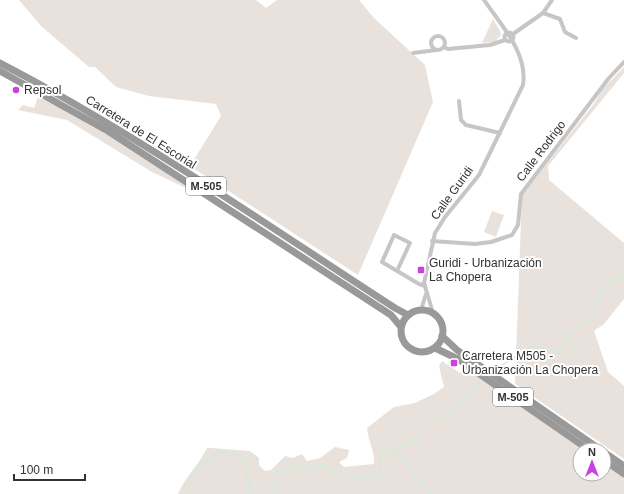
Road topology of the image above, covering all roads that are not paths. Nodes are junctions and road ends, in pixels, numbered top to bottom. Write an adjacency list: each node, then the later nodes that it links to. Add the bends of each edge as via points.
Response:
1 (484, 0): 4 (street, Calle Guridi)
2 (551, 1): 3 (street)
3 (543, 13): 5 (street); 6 (street, via 560,19 565,32)
4 (506, 33): 5 (street); 7 (street); 8 (street, Calle Guridi)
5 (513, 34): 8 (street)
6 (576, 38)
7 (505, 40): 8 (street); 9 (street, via 490,45 448,49)
8 (511, 41): 16 (street, Calle Guridi, via 520,54 524,77 520,94)
9 (444, 47): 10 (street); 10 (street, via 444,39 437,36 432,39 431,44)
10 (436, 50): 11 (street)
11 (413, 53)
12 (624, 62): 17 (street, Calle Rodrigo, via 521,194 518,225 512,235 475,244)
13 (0, 63): 23 (highway, Carretera de El Escorial / M-505, via 124,132)
14 (0, 71): 24 (highway, Carretera de El Escorial / M-505, via 108,130 391,315)
15 (459, 101): 16 (street, via 462,120 466,125)
16 (500, 133): 17 (street, Calle Guridi, via 479,175 445,217)
17 (432, 242): 19 (street, Calle Guridi)
18 (398, 271): 18 (street, via 382,262 394,235 410,244); 19 (street)
19 (424, 286): 20 (street, Calle Guridi)
20 (426, 292): 21 (street); 22 (street, Calle Guridi)
21 (421, 310): 22 (highway); 23 (highway)
22 (433, 313): 25 (highway, via 441,323)
23 (408, 315): 24 (highway)
24 (401, 327): 26 (highway, M-505, via 401,334 408,347 421,352)
25 (442, 336): 26 (highway); 28 (highway, M-505, via 457,350)
26 (435, 348): 27 (highway, M-505, via 458,359)
27 (577, 442)
28 (589, 442)
29 (612, 458): 31 (highway)
30 (612, 466): 32 (highway)
31 (624, 466)
32 (624, 474)

